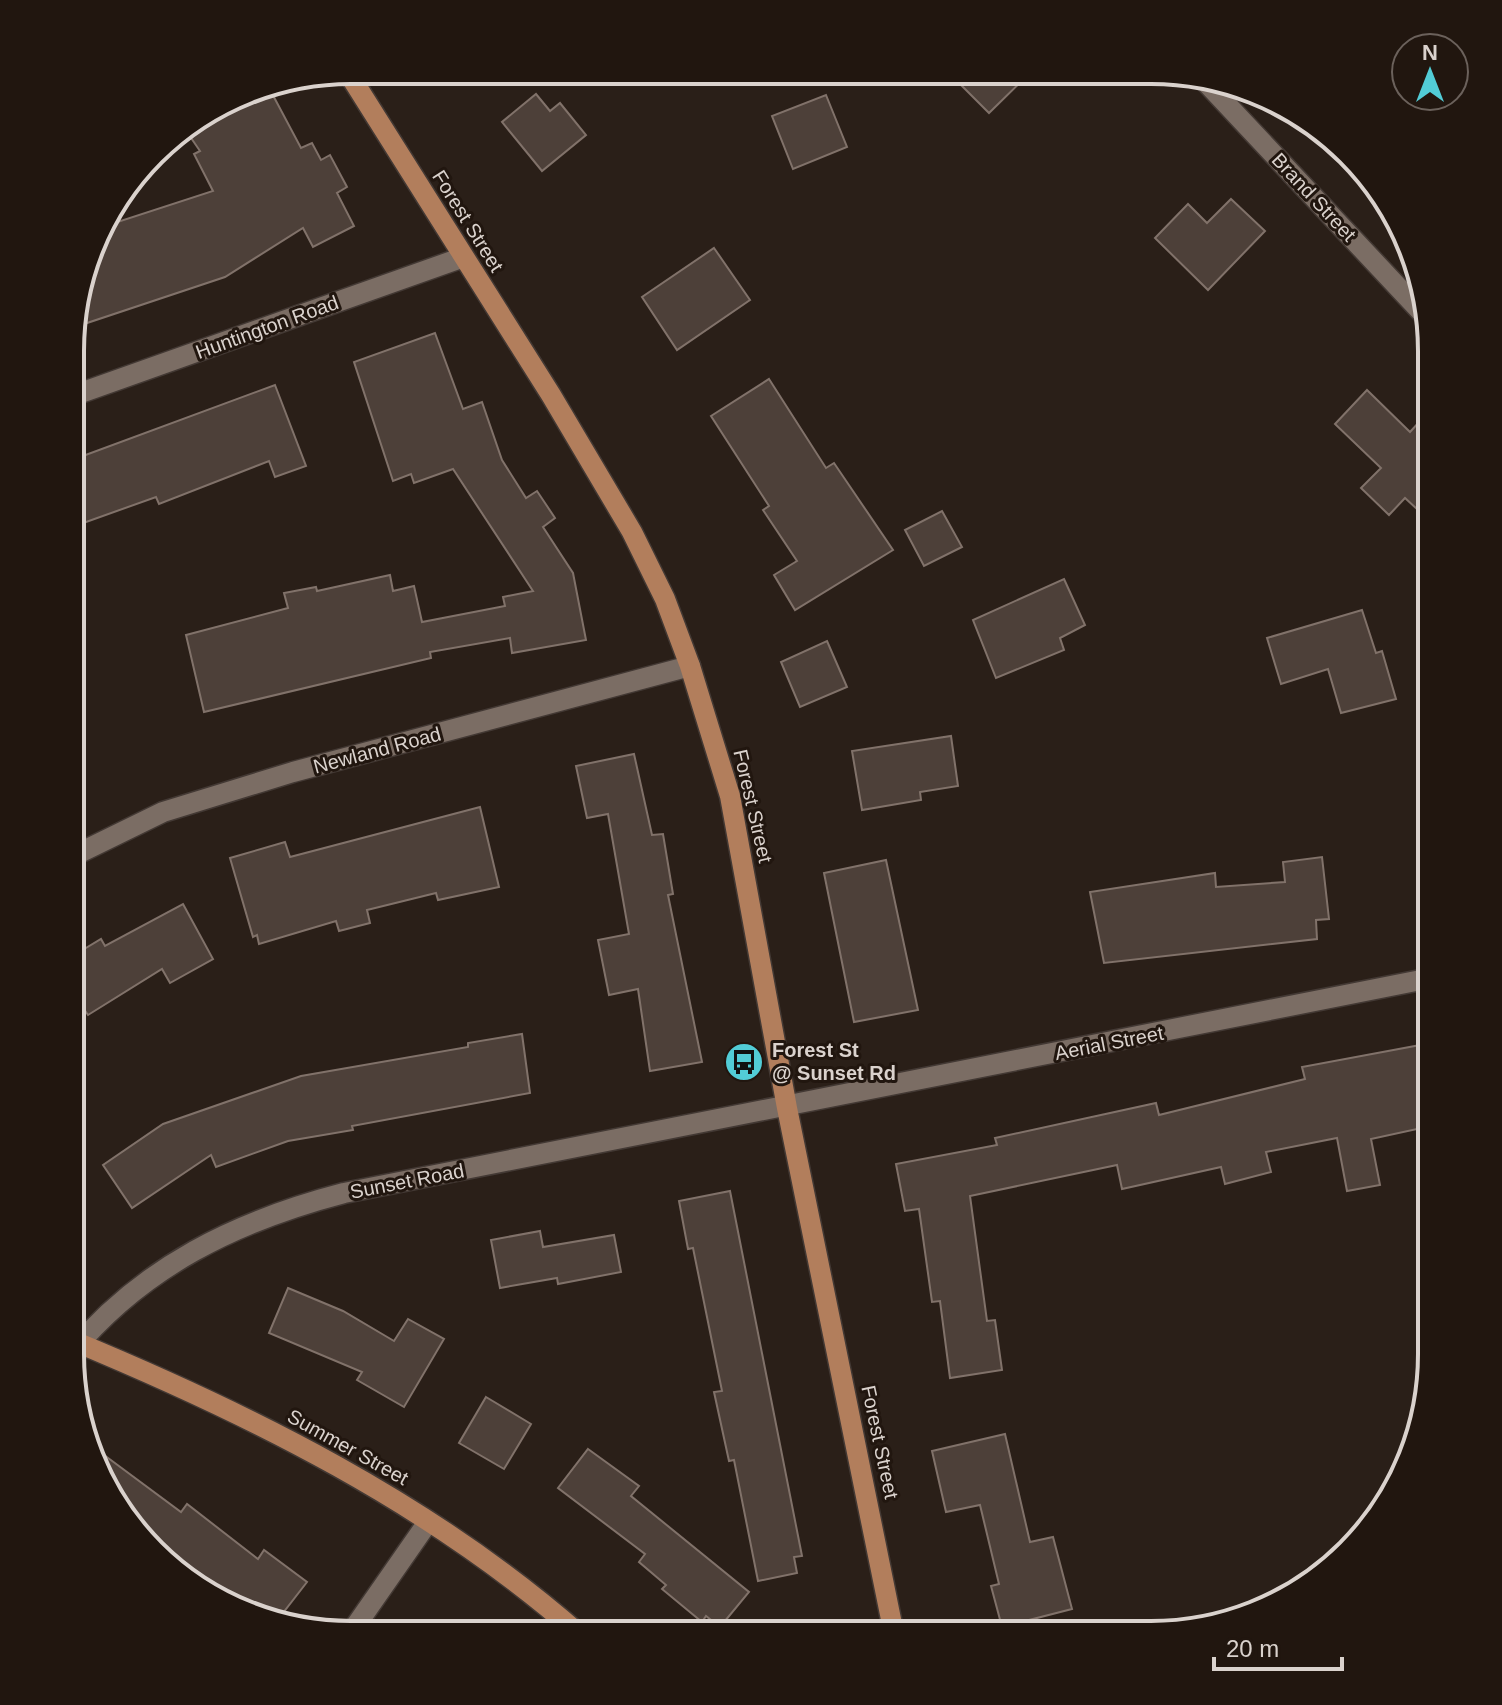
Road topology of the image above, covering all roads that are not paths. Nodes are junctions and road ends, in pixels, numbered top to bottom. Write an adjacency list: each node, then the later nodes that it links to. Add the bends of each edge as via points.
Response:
1 (356, 85): 3 (main road, Forest Street)
2 (1215, 92): 4 (street, Brand Street)
3 (461, 258): 5 (street, Huntington Road); 6 (main road, Forest Street, via 632,532)
4 (1414, 304)
5 (84, 392)
6 (690, 666): 7 (street, Newland Road, via 293,772 163,812); 9 (main road, Forest Street, via 730,796)
7 (84, 850)
8 (1417, 981): 9 (street, Aerial Street)
9 (787, 1108): 10 (street, Sunset Road, via 284,1208 175,1260); 15 (main road, Forest Street)
10 (85, 1335)
11 (85, 1350): 12 (main road, Summer Street, via 213,1402 310,1451)
12 (428, 1522): 13 (street); 14 (main road, Summer Street)
13 (360, 1620)
14 (560, 1620)
15 (891, 1620)

